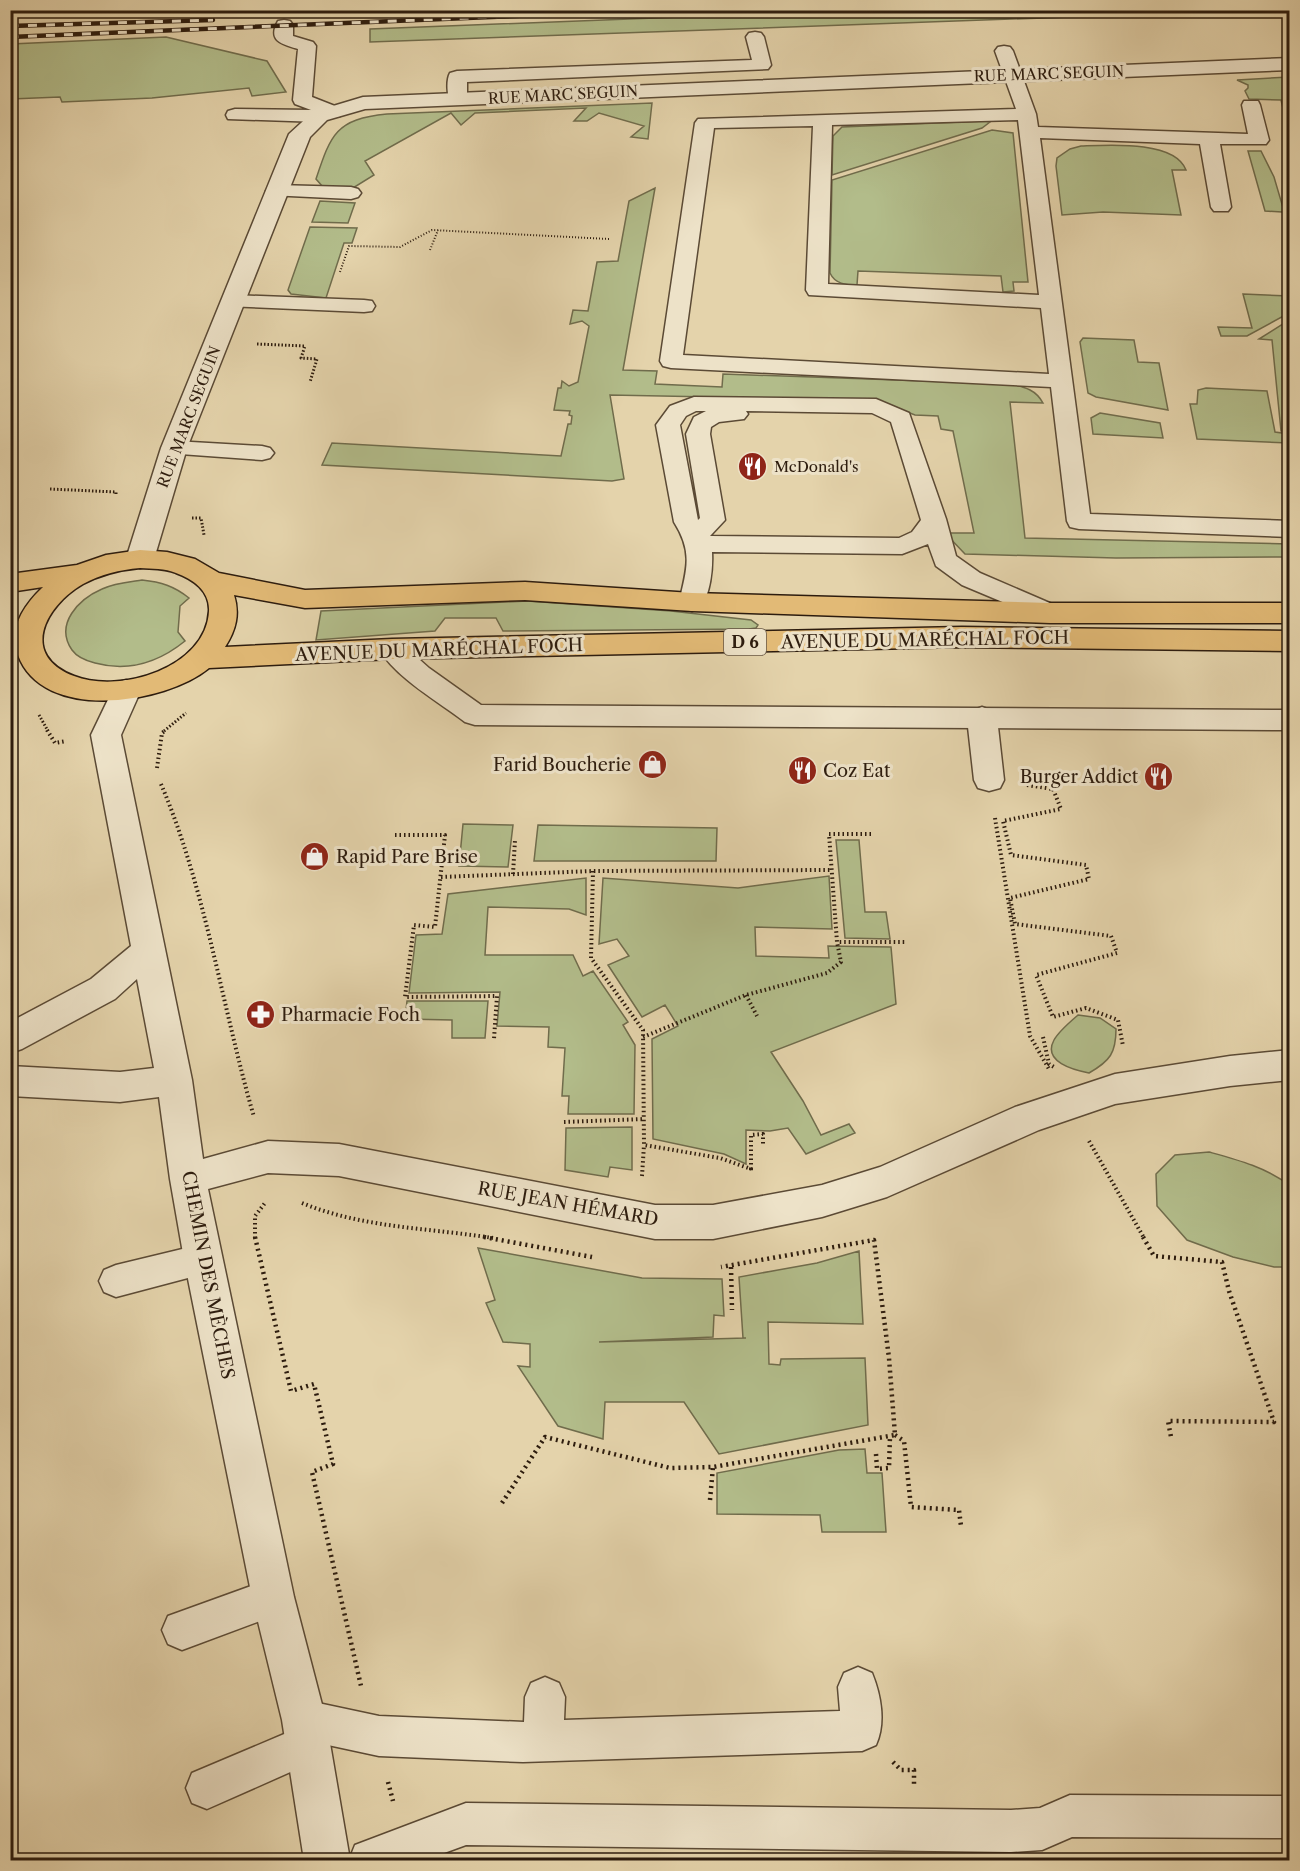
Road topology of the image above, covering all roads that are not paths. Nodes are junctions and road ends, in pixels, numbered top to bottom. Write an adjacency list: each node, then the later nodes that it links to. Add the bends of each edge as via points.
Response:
1 (284, 25): 11 (lane, via 284,39 307,46 302,100)
2 (755, 37): 8 (lane, via 762,65)
3 (1004, 51): 6 (lane)
4 (489, 56): 7 (lane)
5 (1290, 64): 6 (street, RUE MARC SEGUIN)
6 (1014, 75): 8 (street, RUE MARC SEGUIN); 14 (lane)
7 (491, 76): 8 (lane); 9 (lane, via 457,77)
8 (752, 76): 9 (street, RUE MARC SEGUIN)
9 (458, 99): 11 (street, RUE MARC SEGUIN, via 363,103)
10 (1251, 105): 15 (lane, via 1259,140)
11 (327, 114): 12 (lane); 16 (street, RUE MARC SEGUIN, via 300,134)
12 (235, 115)
13 (823, 120): 14 (lane); 20 (lane, via 817,290); 22 (lane, via 705,123 671,361)
14 (1028, 123): 15 (lane); 20 (lane)
15 (1209, 138): 18 (lane)
16 (276, 191): 17 (lane); 19 (street, RUE MARC SEGUIN)
17 (351, 193)
18 (1221, 207)
19 (233, 301): 21 (lane); 23 (street, RUE MARC SEGUIN)
20 (1049, 302): 22 (lane)
21 (364, 306)
22 (1061, 381): 26 (lane, via 1078,521)
23 (174, 448): 24 (lane); 28 (street, RUE MARC SEGUIN)
24 (262, 453)
25 (934, 519): 27 (lane, via 921,538 902,546); 27 (lane, via 901,418 876,406 694,404 672,415 668,425 686,522); 33 (lane, via 945,560 971,579)
26 (1290, 529)
27 (698, 539): 32 (lane, via 702,557)
28 (140, 559): 29 (main road); 30 (main road, via 168,561 192,569)
29 (87, 570): 31 (main road); 37 (main road, via 43,600 31,619)
30 (210, 581): 32 (main road, AVENUE DU MARÉCHAL FOCH / D 6, via 305,599 525,591); 38 (main road, via 223,597 225,617 218,638)
31 (10, 583)
32 (692, 602): 33 (main road, AVENUE DU MARÉCHAL FOCH / D 6)
33 (1050, 613): 34 (main road, AVENUE DU MARÉCHAL FOCH / D 6)
34 (1290, 613)
35 (1290, 641): 36 (main road, AVENUE DU MARÉCHAL FOCH / D 6, via 962,638)
36 (392, 649): 38 (main road, AVENUE DU MARÉCHAL FOCH / D 6); 40 (lane, via 475,715)
37 (22, 657): 39 (main road, via 69,686 96,691)
38 (201, 658): 39 (main road, via 180,673)
39 (126, 690): 43 (street, CHEMIN DES MÈCHES, via 106,735)
40 (982, 718): 41 (lane); 42 (street)
41 (1290, 720)
42 (988, 780)
43 (148, 951): 44 (street, via 103,989); 46 (street, CHEMIN DES MÈCHES)
44 (10, 1039)
45 (1290, 1065): 48 (street, RUE JEAN HÉMARD, via 1115,1089 1028,1118 887,1181 822,1201 713,1222 655,1222 339,1160 291,1156 268,1157)
46 (174, 1080): 47 (street, via 120,1087); 48 (street, CHEMIN DES MÈCHES)
47 (10, 1082)
48 (188, 1179): 49 (street, CHEMIN DES MÈCHES)
49 (203, 1259): 50 (lane); 51 (street, CHEMIN DES MÈCHES)
50 (116, 1281)
51 (273, 1598): 52 (lane); 55 (street, CHEMIN DES MÈCHES)
52 (182, 1630)
53 (858, 1687): 56 (lane, via 862,1731)
54 (545, 1697): 56 (lane)
55 (306, 1732): 56 (lane); 57 (lane); 60 (street, CHEMIN DES MÈCHES)
56 (543, 1741)
57 (207, 1788)
58 (1290, 1817): 59 (lane, via 1070,1816 1042,1829 1011,1831 466,1824)
59 (386, 1854)
60 (327, 1860)

